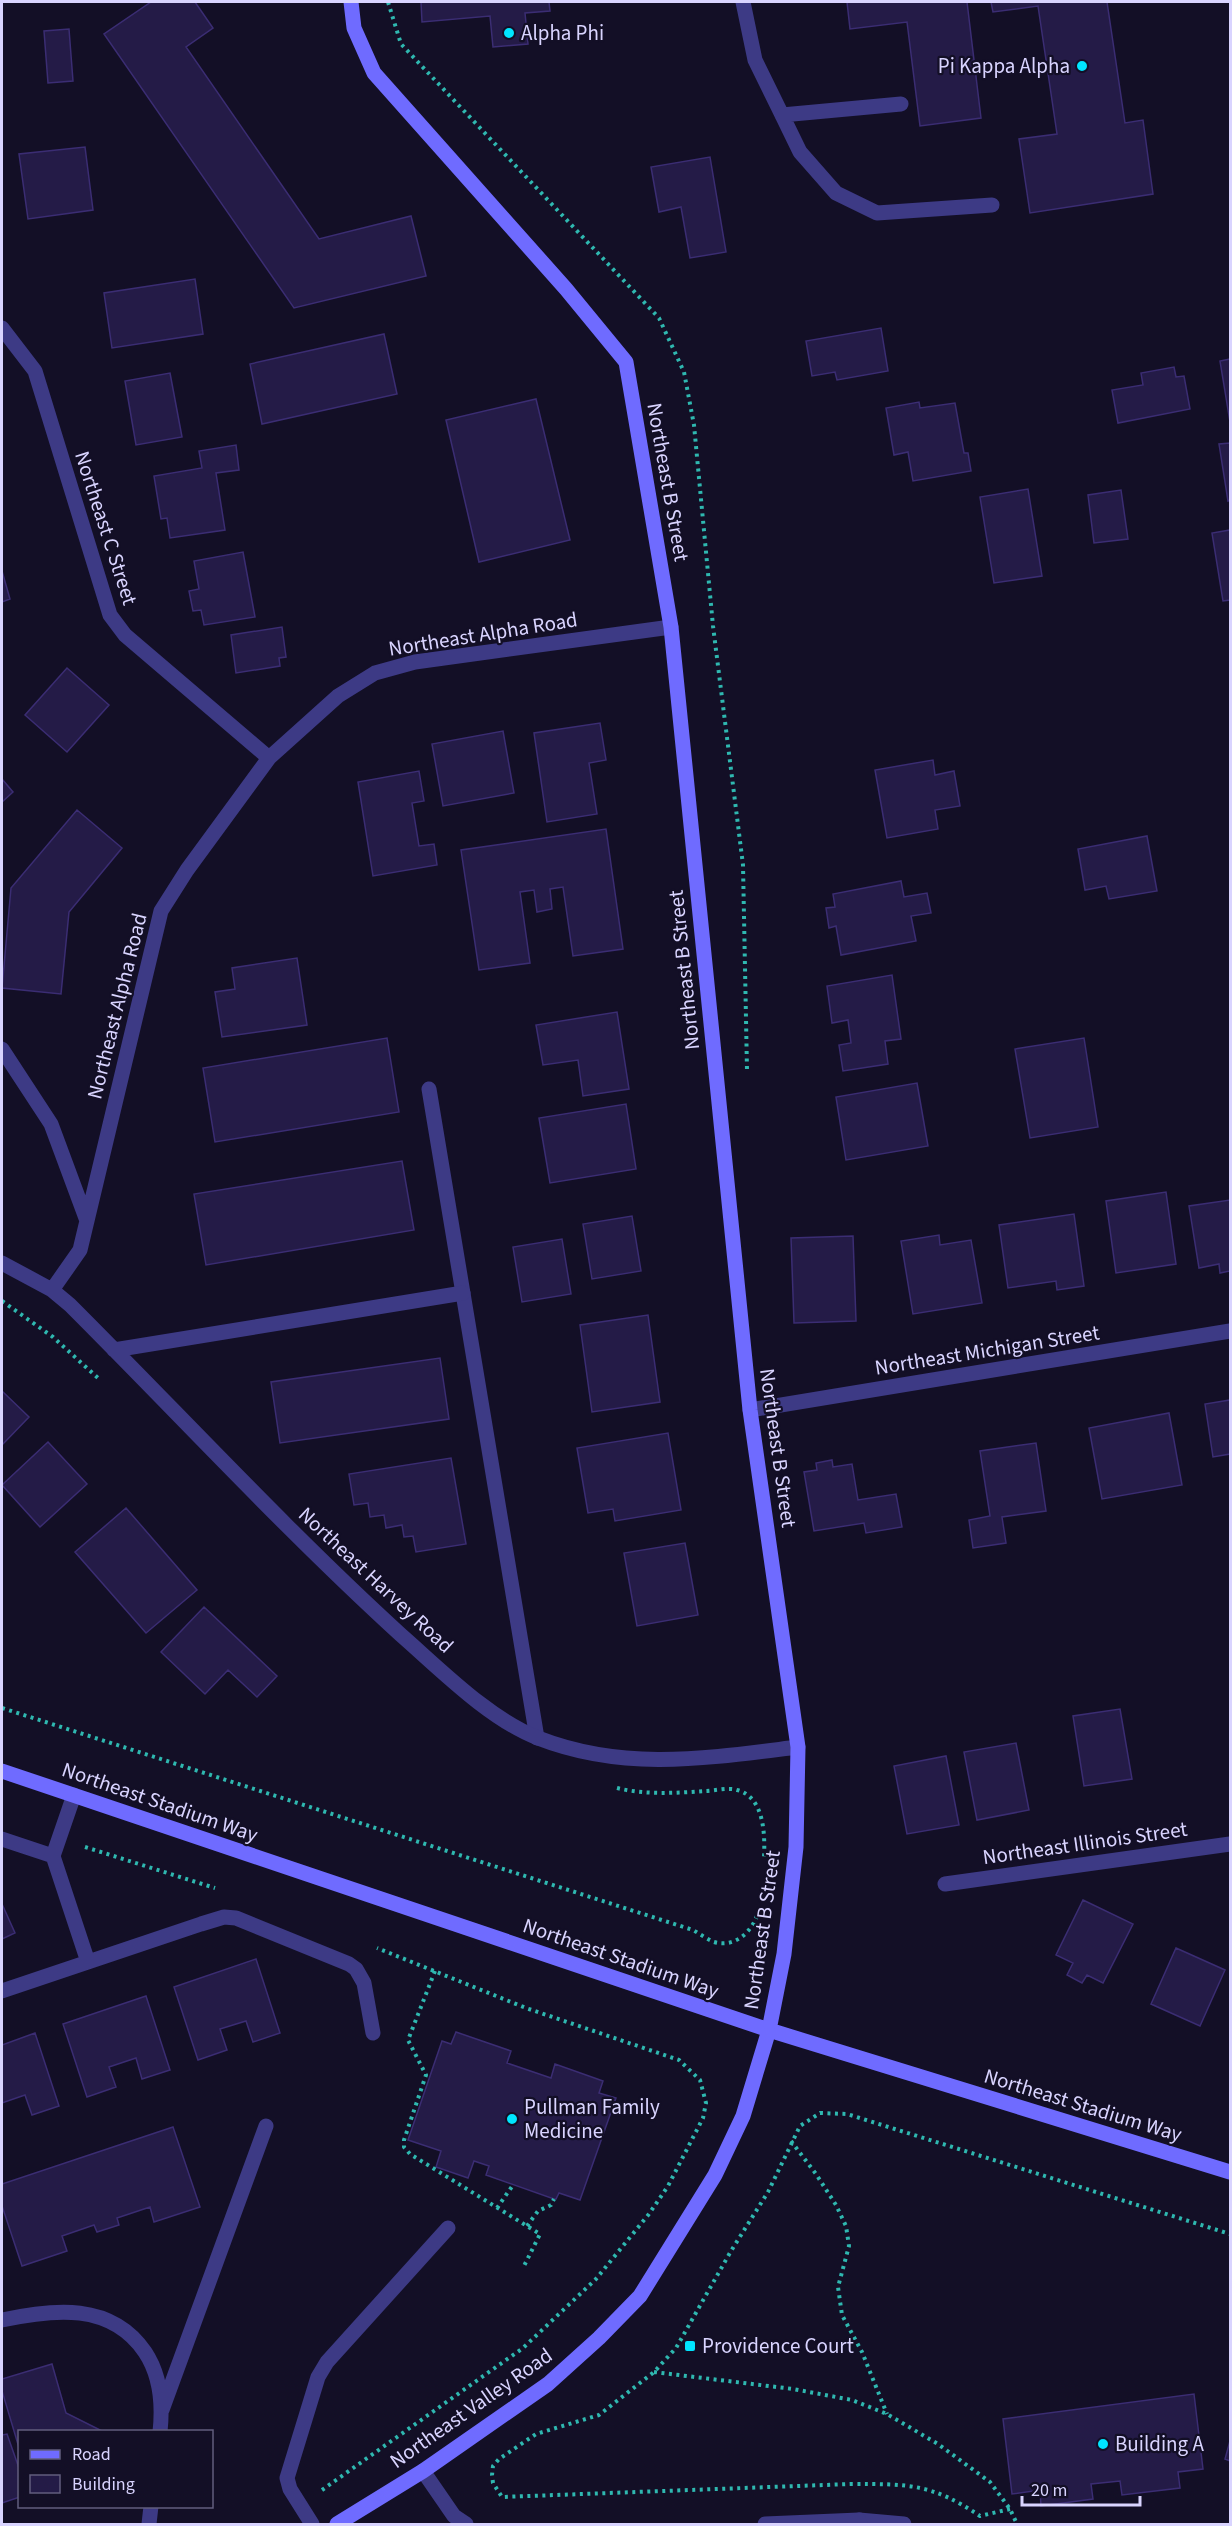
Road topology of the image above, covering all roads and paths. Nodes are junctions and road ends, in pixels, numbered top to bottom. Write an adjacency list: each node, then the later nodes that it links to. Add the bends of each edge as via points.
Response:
1 (351, 2): 7 (street, Northeast B Street, via 354,28 374,73 626,362)
2 (743, 2): 4 (street, via 755,60)
3 (901, 104): 4 (street)
4 (782, 115): 5 (street, via 800,152 836,193 877,213)
5 (992, 205)
6 (2, 328): 8 (street, Northeast C Street, via 35,372 110,615 125,635)
7 (671, 627): 8 (street, Northeast Alpha Road, via 415,662 375,673 338,696); 17 (street, Northeast B Street)
8 (269, 758): 11 (street, Northeast Alpha Road, via 161,912)
9 (2, 1049): 11 (street, via 51,1124)
10 (429, 1089): 14 (street)
11 (87, 1221): 13 (street, Northeast Alpha Road, via 80,1250)
12 (2, 1263): 13 (street, Northeast Harvey Road)
13 (52, 1290): 16 (street, Northeast Harvey Road)
14 (464, 1293): 16 (street); 19 (street)
15 (1230, 1331): 17 (street, Northeast Michigan Street)
16 (114, 1350): 19 (street, Northeast Harvey Road, via 351,1589 465,1692)
17 (750, 1410): 20 (street, Northeast B Street)
18 (2, 1708): 29 (path, via 682,1926 713,1941)
19 (537, 1738): 20 (street, Northeast Harvey Road, via 623,1759 665,1761)
20 (798, 1747): 34 (street, Northeast B Street, via 796,1847 784,1954)
21 (2, 1771): 22 (street, Northeast Stadium Way)
22 (74, 1795): 24 (street); 34 (street, Northeast Stadium Way)
23 (2, 1839): 26 (street)
24 (58, 1839): 26 (street); 28 (path)
25 (1230, 1844): 27 (street, Northeast Illinois Street)
26 (53, 1856): 31 (street)
27 (945, 1884)
28 (226, 1892)
29 (741, 1939)
30 (369, 1945): 32 (path)
31 (88, 1962): 33 (street); 35 (street, via 217,1919 236,1918 338,1958 356,1969 364,1983)
32 (435, 1971): 41 (path, via 408,2040 426,2075 404,2147); 52 (path, via 526,2008 679,2060 702,2084 706,2103 703,2118 668,2186 596,2279 523,2348)
33 (2, 1991)
34 (769, 2030): 38 (street, Northeast Stadium Way); 51 (street, Northeast Valley Road, via 743,2116 715,2175 640,2296 548,2384)
35 (372, 2033)
36 (266, 2126): 48 (street)
37 (791, 2141): 44 (path, via 809,2118 820,2113 847,2114); 47 (path, via 768,2192 676,2348); 49 (path, via 831,2197 846,2226 849,2246 838,2287 842,2315)
38 (1230, 2172)
39 (513, 2185): 41 (path)
40 (554, 2199): 42 (path)
41 (497, 2208): 42 (path)
42 (527, 2226): 45 (path, via 540,2234)
43 (448, 2228): 52 (street, via 327,2362 318,2377 287,2478)
44 (1230, 2234)
45 (522, 2268)
46 (2, 2320): 48 (street, via 61,2312 98,2316 127,2330 150,2360)
47 (654, 2372): 49 (path, via 852,2400); 54 (path, via 599,2415 536,2434 499,2459 492,2475 498,2494 502,2497 889,2484 935,2491 980,2516)
48 (162, 2410): 50 (street)
49 (887, 2414): 54 (path, via 938,2444 990,2482)
50 (160, 2430)
51 (423, 2471): 58 (street, Northeast Valley Road); 59 (street, via 454,2516)
52 (300, 2505): 57 (street)
53 (151, 2508): 56 (street)
54 (1010, 2509): 62 (path)
55 (860, 2522): 60 (street); 61 (street)
56 (149, 2524)
57 (312, 2524)
58 (337, 2524)
59 (466, 2524)
60 (765, 2524)
61 (904, 2524)
62 (1017, 2524)

